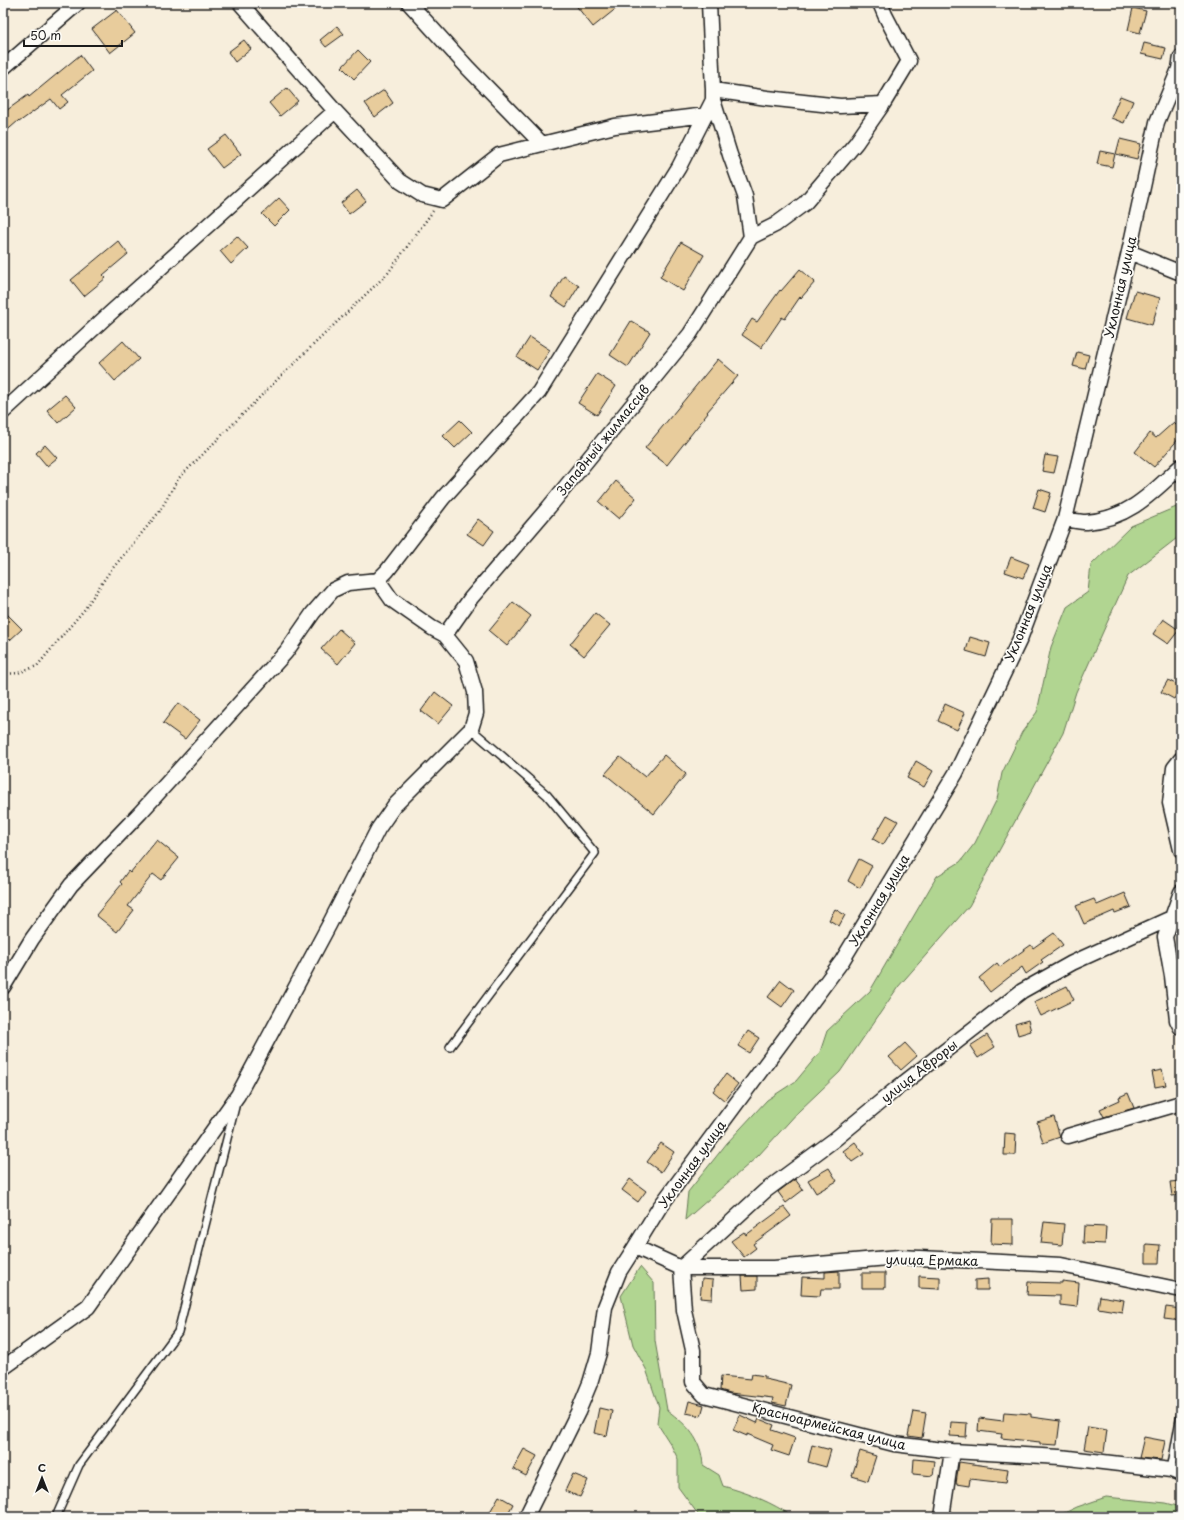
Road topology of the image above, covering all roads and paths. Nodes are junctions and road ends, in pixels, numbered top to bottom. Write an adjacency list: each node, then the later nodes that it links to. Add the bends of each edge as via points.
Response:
1 (78, 3): 9 (street)
2 (240, 3): 12 (street)
3 (409, 3): 14 (street)
4 (709, 3): 10 (street)
5 (880, 3): 11 (street, via 909,61)
6 (1177, 3): 7 (lane)
7 (1181, 4)
8 (1181, 58): 17 (street, Уклонная улица, via 1157,122)
9 (3, 68)
10 (713, 95): 11 (street, via 840,106); 13 (street); 16 (street, via 745,196)
11 (883, 104): 16 (street, via 856,143 805,203 775,225)
12 (335, 111): 15 (street, via 400,181 422,195); 19 (street)
13 (706, 115): 14 (street, via 615,126); 22 (street, via 679,167 539,392 443,498)
14 (542, 144): 15 (street, via 499,155)
15 (442, 200): 24 (path, via 388,273 178,479 160,511 108,574 84,610 37,666 18,673)
16 (751, 237): 23 (street, Западный жилмассив, via 690,334 549,508 471,598)
17 (1129, 252): 18 (street); 21 (street, Уклонная улица)
18 (1181, 273)
19 (3, 412)
20 (1181, 466): 21 (street, via 1141,502 1116,516 1085,522)
21 (1065, 519): 36 (street, Уклонная улица, via 1020,639 956,772 842,960 659,1208)
22 (378, 580): 23 (street, via 392,600); 30 (street, via 348,583 333,590 313,613 286,652 71,885 32,939)
23 (445, 635): 25 (street, via 466,661 475,692 476,713)
24 (3, 674)
25 (471, 729): 32 (lane, via 547,795 594,853); 33 (street, via 394,806 378,829)
26 (1181, 759): 27 (street, via 1174,768 1170,803)
27 (1181, 850)
28 (1181, 892): 29 (street)
29 (1176, 914): 31 (street, via 1165,937 1177,1020); 37 (street, улица Авроры, via 1072,963 1022,990 834,1140 765,1191)
30 (3, 987)
31 (1181, 1028)
32 (450, 1046)
33 (238, 1095): 39 (street, via 88,1307); 43 (lane, via 178,1332 78,1464)
34 (1181, 1102): 35 (street)
35 (1068, 1136)
36 (635, 1247): 37 (street); 44 (street, Уклонная улица, via 619,1272 605,1307 599,1353 590,1383)
37 (681, 1268): 38 (street, улица Ермака, via 774,1268 906,1257 1061,1264); 41 (street, Красноармейская улица, via 684,1310 693,1350 693,1382 704,1395 894,1444)
38 (1181, 1290)
39 (3, 1368)
40 (1181, 1414): 42 (lane)
41 (952, 1451): 42 (street, Красноармейская улица, via 1060,1457); 45 (street)
42 (1176, 1472)
43 (56, 1517)
44 (526, 1517)
45 (942, 1517)

